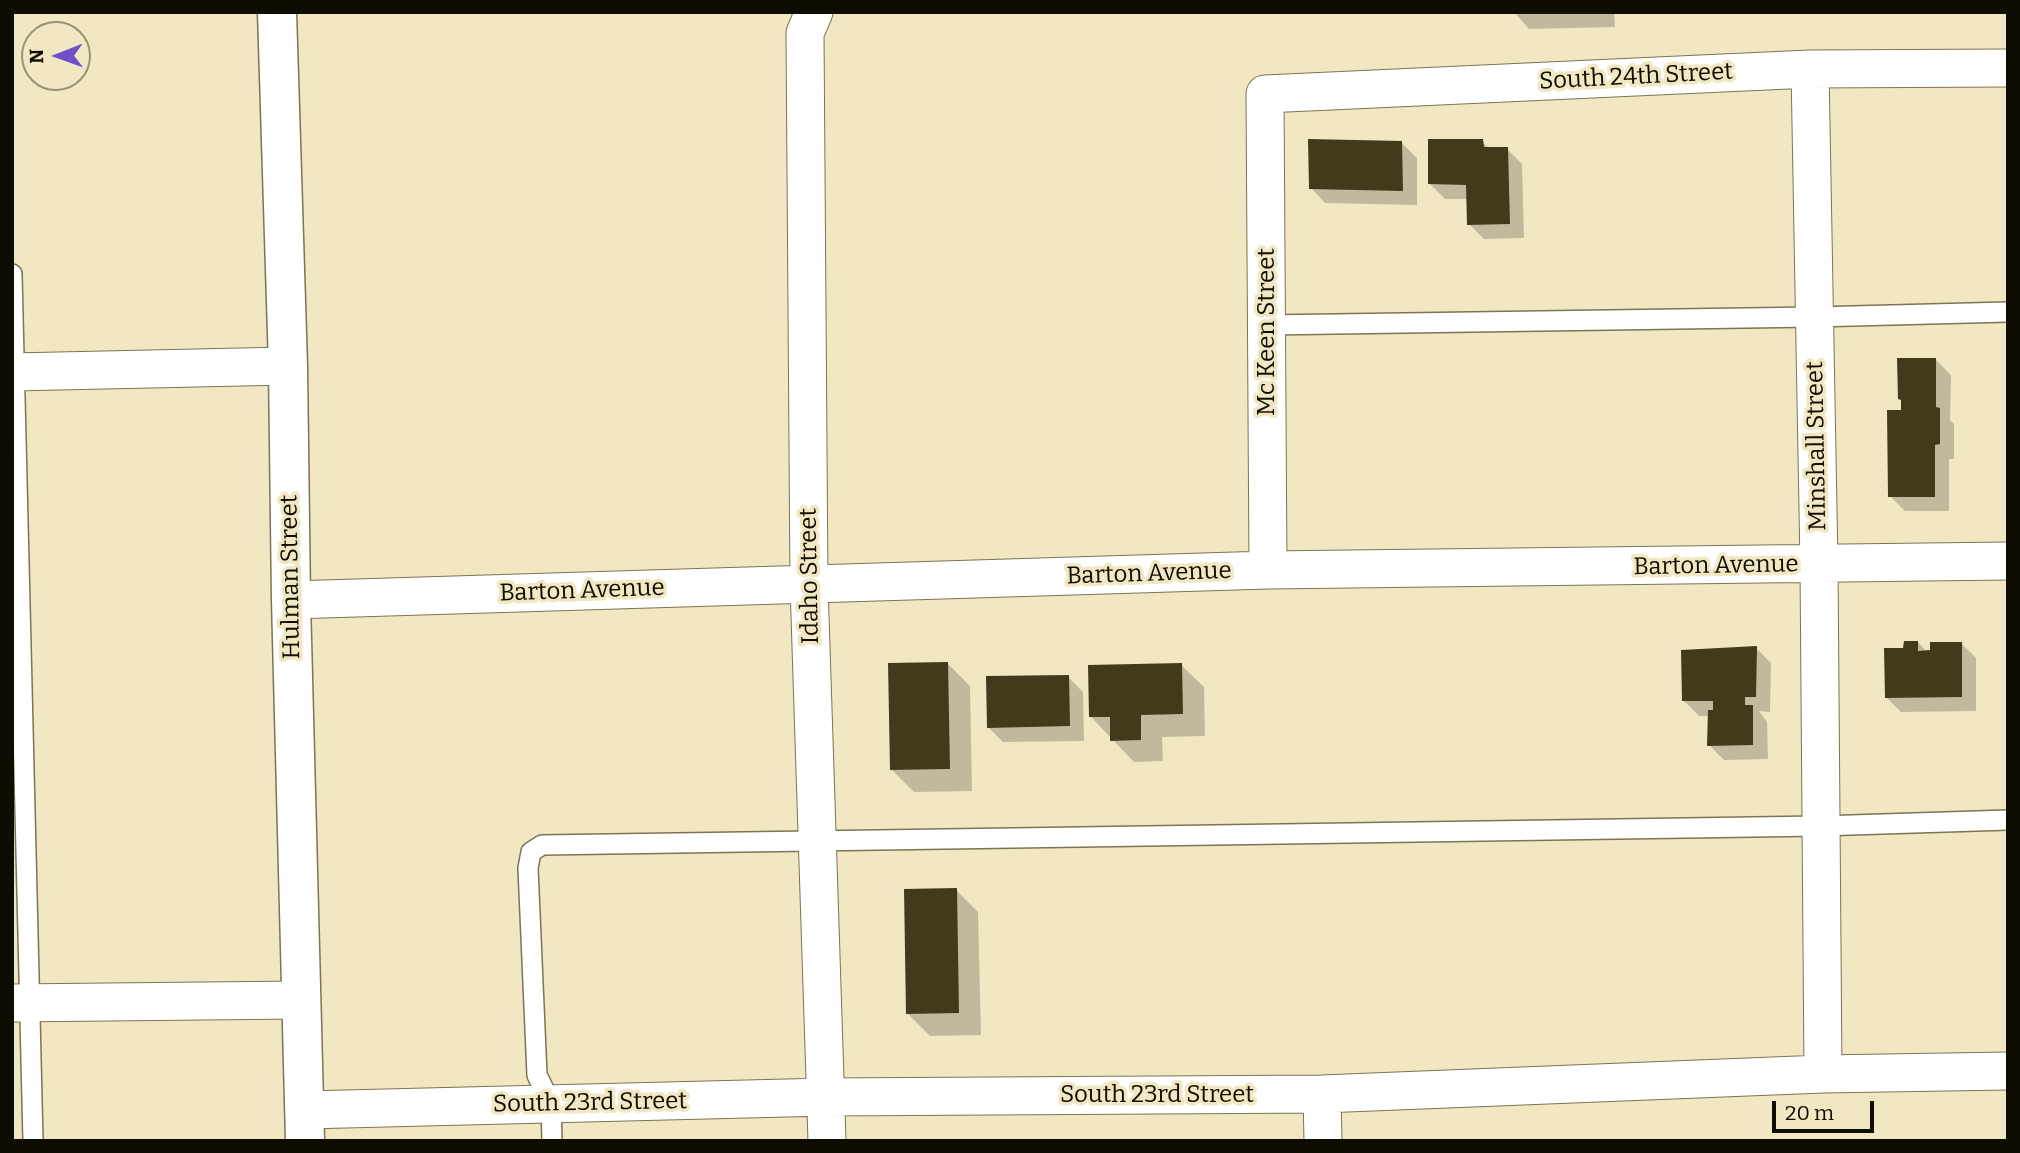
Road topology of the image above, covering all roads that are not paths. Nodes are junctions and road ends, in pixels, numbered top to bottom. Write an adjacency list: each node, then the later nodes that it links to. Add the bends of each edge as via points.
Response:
1 (276, 12): 10 (street, Hulman Street)
2 (814, 12): 15 (street, Idaho Street, via 805,33)
3 (2008, 68): 4 (street, South 24th Street)
4 (1810, 69): 5 (street, South 24th Street); 8 (street, Minshall Street)
5 (1265, 94): 9 (street, Mc Keen Street)
6 (12, 274): 11 (lane)
7 (2008, 312): 8 (lane)
8 (1814, 317): 9 (lane); 13 (street, Minshall Street)
9 (1267, 325): 14 (street, Mc Keen Street)
10 (288, 366): 11 (street); 16 (street, Hulman Street)
11 (13, 372): 21 (lane)
12 (2008, 561): 13 (street, Barton Avenue)
13 (1819, 565): 14 (street, Barton Avenue); 18 (street, Minshall Street)
14 (1268, 570): 15 (street, Barton Avenue)
15 (810, 585): 16 (street, Barton Avenue); 19 (street, Idaho Street)
16 (291, 600): 20 (street, Hulman Street)
17 (2008, 820): 18 (lane)
18 (1821, 826): 19 (lane); 23 (street, Minshall Street)
19 (818, 842): 25 (street, Idaho Street); 26 (lane, via 542,845 531,852 537,1074)
20 (300, 1000): 21 (street); 27 (street, Hulman Street)
21 (21, 1003): 28 (lane)
22 (2008, 1071): 23 (street, South 23rd Street)
23 (1823, 1074): 24 (street, South 23rd Street)
24 (1322, 1094): 25 (street, South 23rd Street); 31 (street)
25 (827, 1097): 26 (street, South 23rd Street); 30 (street, Idaho Street)
26 (551, 1104): 27 (street, South 23rd Street); 29 (lane)
27 (305, 1125)
28 (33, 1141)
29 (552, 1141)
30 (827, 1141)
31 (1323, 1141)

